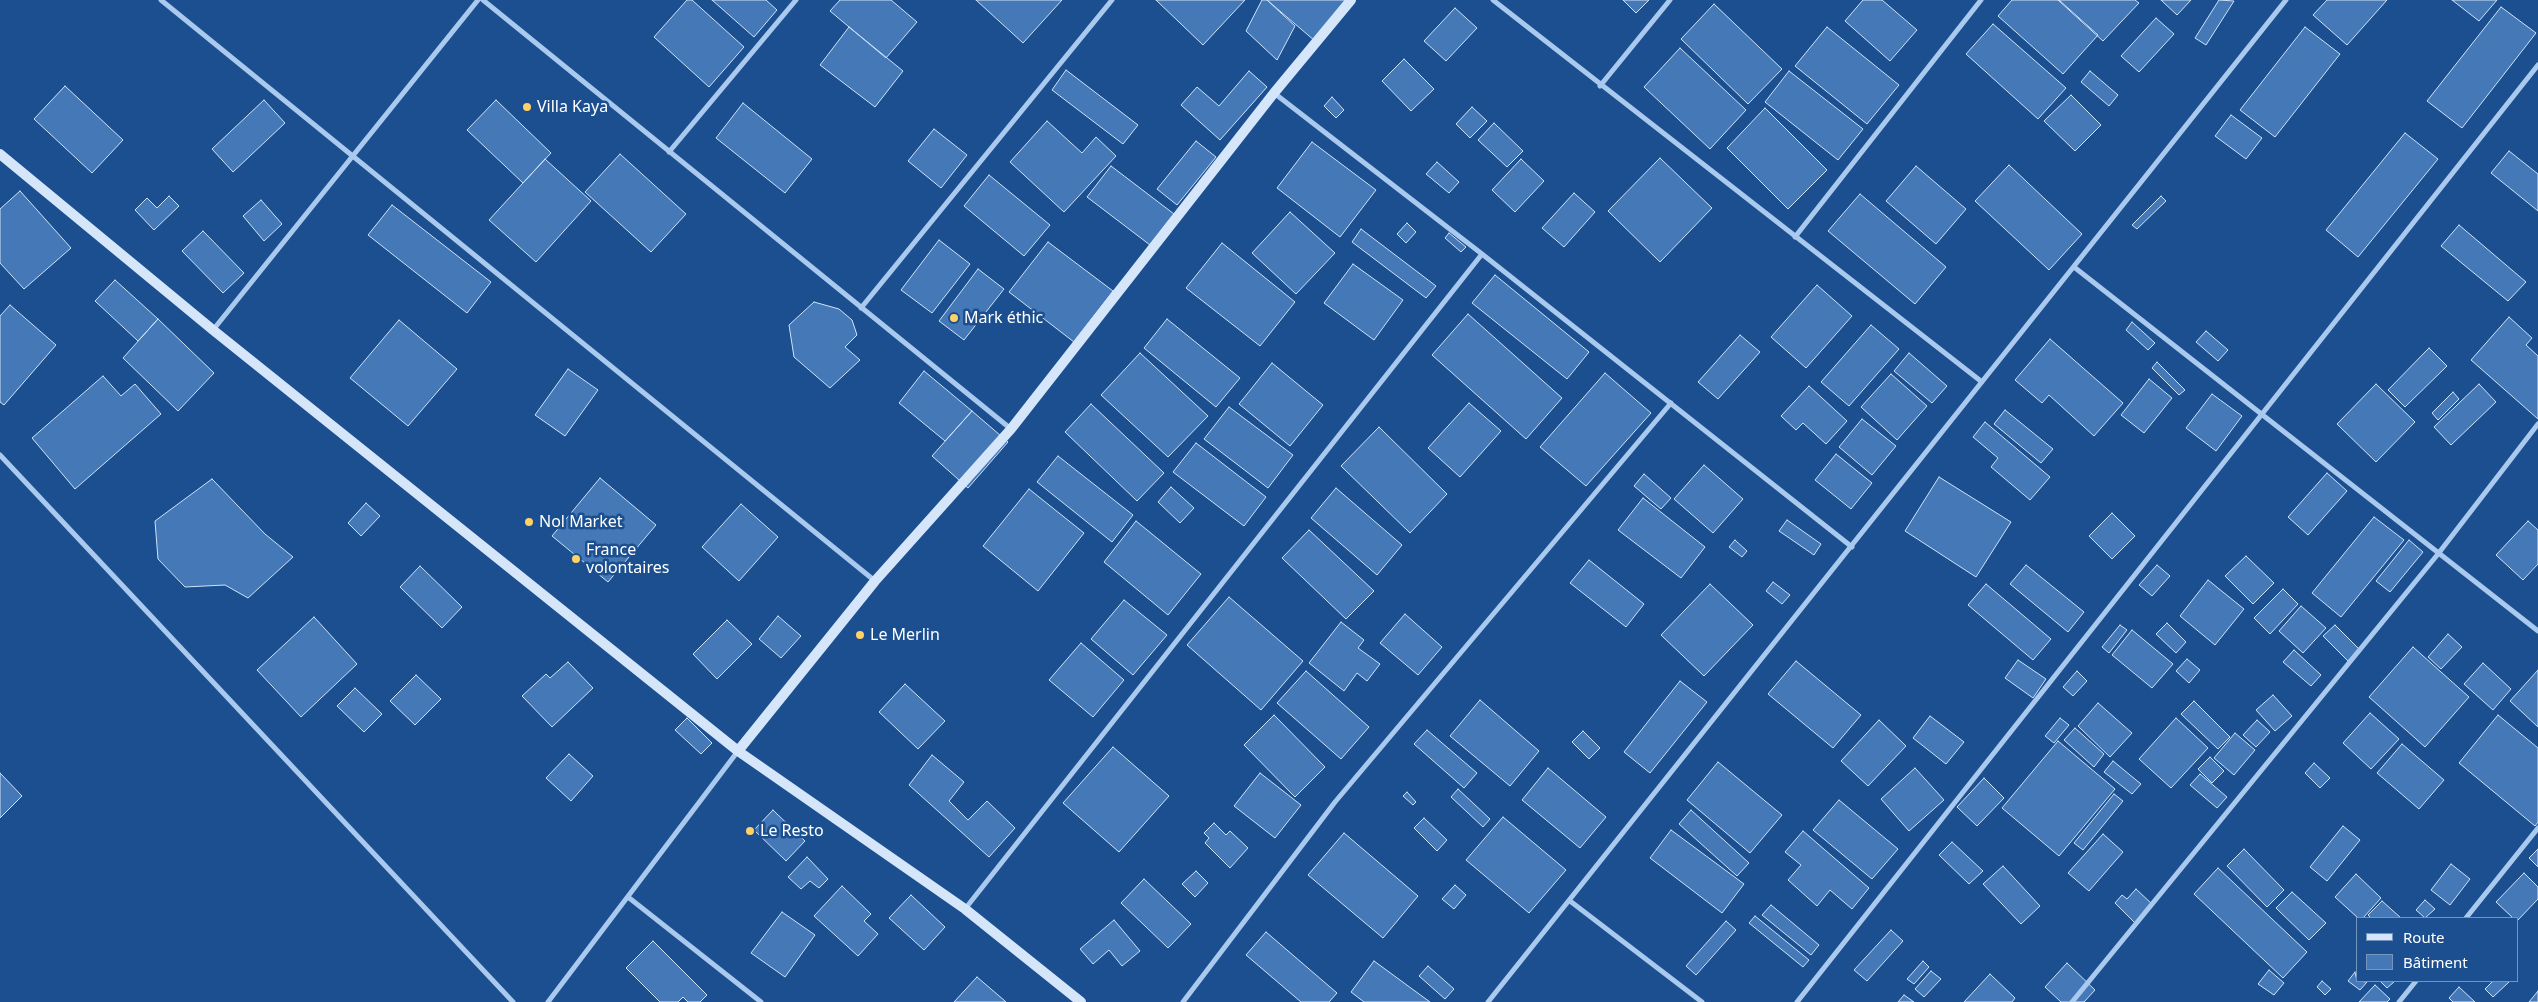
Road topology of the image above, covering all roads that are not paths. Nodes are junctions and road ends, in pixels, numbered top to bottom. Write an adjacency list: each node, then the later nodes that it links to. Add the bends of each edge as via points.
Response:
1 (161, 0): 15 (street)
2 (478, 0): 15 (street)
3 (483, 0): 14 (street)
4 (796, 0): 14 (street)
5 (1112, 0): 20 (street)
6 (1351, 0): 13 (main road)
7 (1492, 0): 12 (street)
8 (1670, 0): 12 (street)
9 (1981, 0): 17 (street)
10 (2286, 0): 19 (street)
11 (2538, 65): 24 (street)
12 (1600, 86): 17 (street)
13 (1274, 93): 18 (street); 26 (main road)
14 (669, 152): 20 (street)
15 (352, 156): 21 (street); 30 (street)
16 (2, 158): 21 (main road)
17 (1796, 237): 22 (street)
18 (1482, 254): 23 (street); 36 (street)
19 (2074, 267): 22 (street); 24 (street)
20 (860, 308): 26 (street)
21 (213, 330): 32 (main road)
22 (1982, 382): 28 (street)
23 (1670, 403): 28 (street); 43 (street, via 1335,802)
24 (2262, 414): 29 (street); 46 (street)
25 (2538, 424): 29 (street)
26 (1011, 429): 30 (main road)
27 (0, 455): 39 (street)
28 (1852, 548): 35 (street)
29 (2438, 554): 31 (street); 47 (street)
30 (875, 581): 32 (main road)
31 (2538, 631)
32 (738, 751): 34 (street); 36 (main road)
33 (2538, 828): 37 (street)
34 (628, 897): 40 (street); 41 (street)
35 (1570, 901): 44 (street); 45 (street)
36 (965, 909): 42 (main road)
37 (2467, 917)
38 (2415, 982): 48 (street)
39 (513, 1002)
40 (548, 1002)
41 (761, 1002)
42 (1081, 1002)
43 (1183, 1002)
44 (1488, 1002)
45 (1702, 1002)
46 (1797, 1002)
47 (2072, 1002)
48 (2399, 1002)

